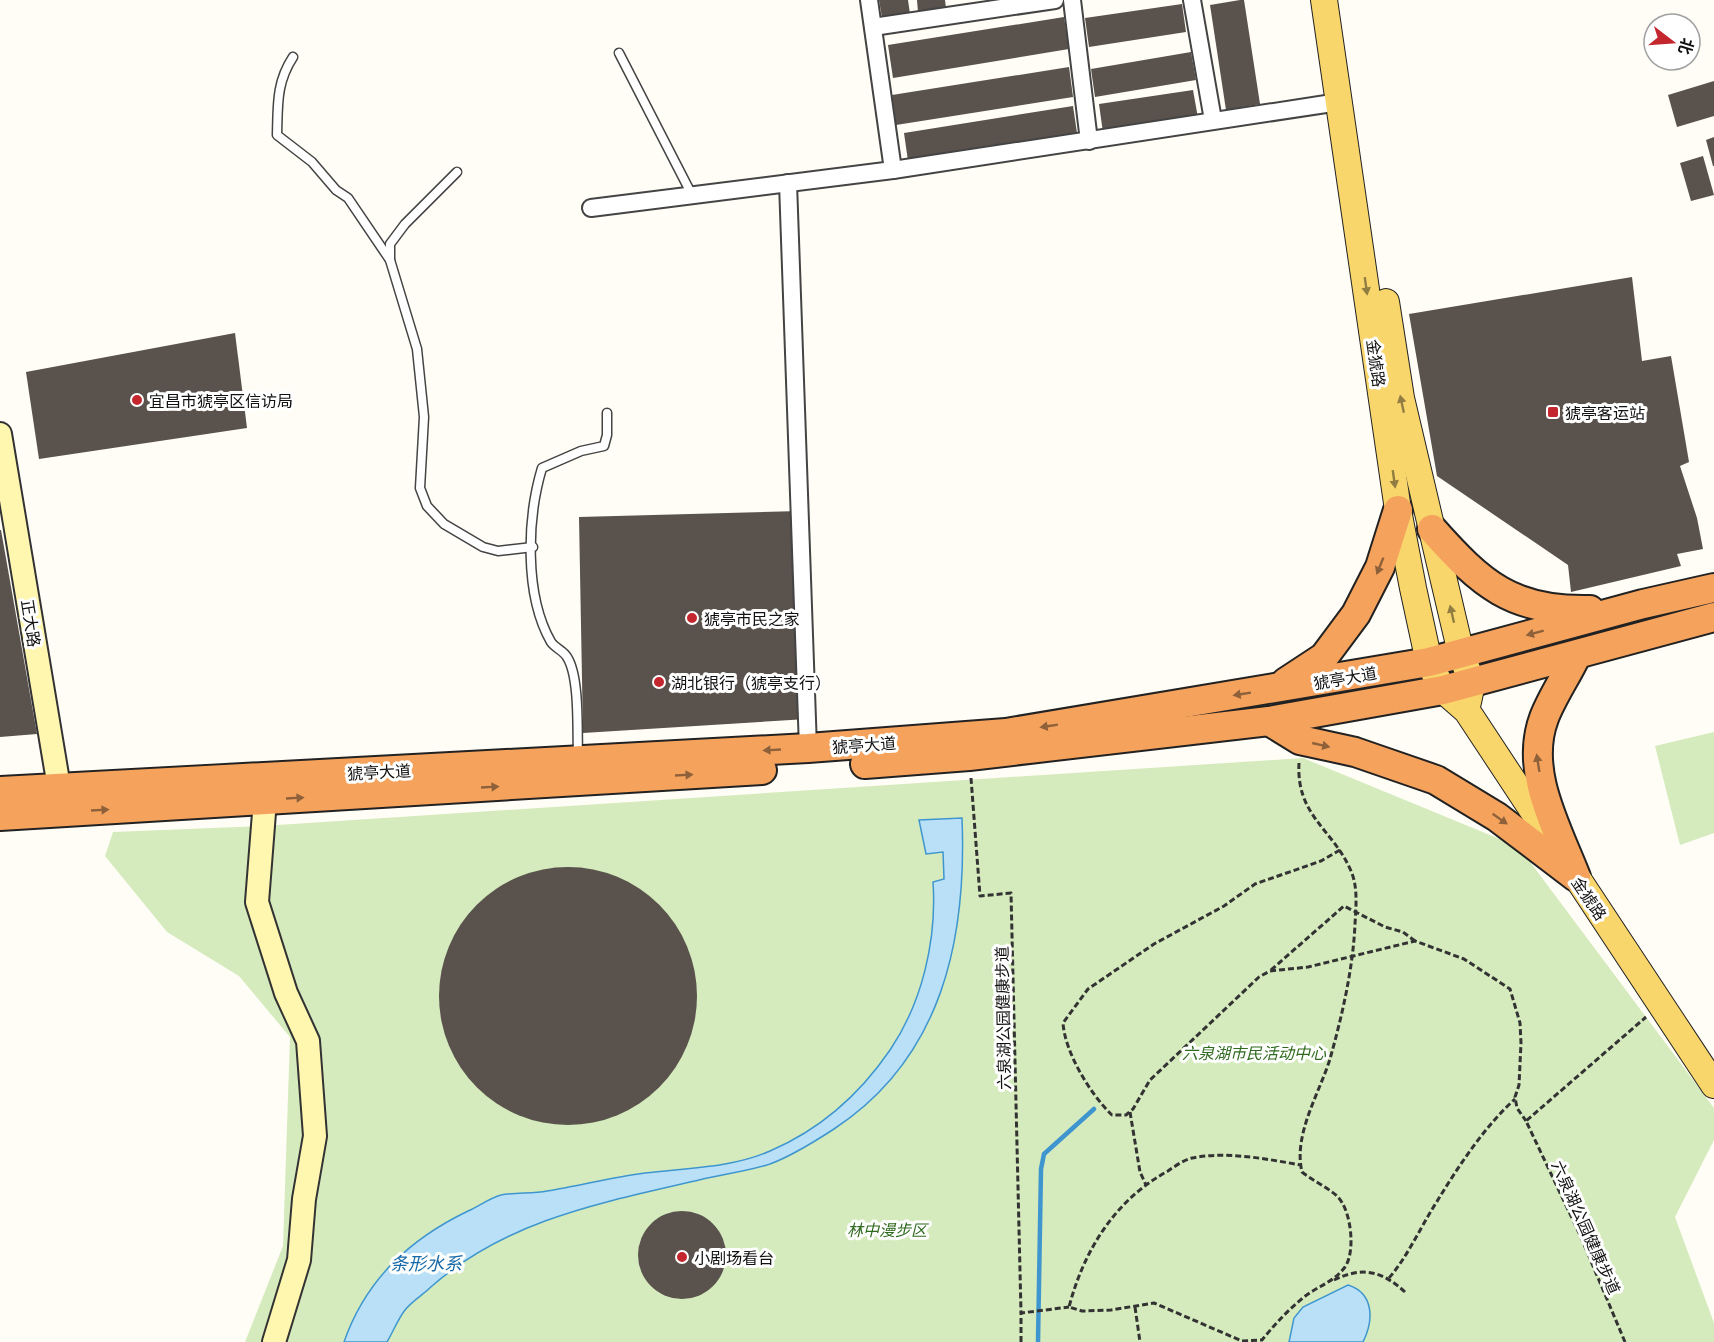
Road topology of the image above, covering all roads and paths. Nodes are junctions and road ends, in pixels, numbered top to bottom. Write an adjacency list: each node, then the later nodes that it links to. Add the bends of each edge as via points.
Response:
1 (869, 0): 8 (street)
2 (1055, 0): 7 (street)
3 (1072, 0): 13 (street)
4 (1192, 0): 12 (street)
5 (1324, 0): 11 (main road, 金猇路)
6 (1341, 0): 23 (main road, 金猇路, one-way to 6, via 1401,398)
7 (1036, 1): 8 (street)
8 (873, 27): 14 (street)
9 (619, 53): 17 (lane)
10 (294, 57): 19 (lane, via 279,87 277,135 312,162 348,198)
11 (1339, 102): 12 (street); 22 (main road, 金猇路, one-way to 22)
12 (1213, 120): 13 (street)
13 (1089, 141): 14 (street)
14 (894, 170): 16 (street)
15 (457, 172): 19 (lane, via 405,224 390,244)
16 (788, 183): 17 (street); 37 (street)
17 (692, 195): 18 (street)
18 (591, 208)
19 (390, 260): 24 (lane, via 417,349 424,417 420,488 427,506 444,524 483,547)
20 (607, 413): 24 (lane, via 604,446 542,468 534,496)
21 (0, 434): 41 (street, 正大路)
22 (1398, 510): 30 (main road, 金猇路); 32 (highway, one-way to 32, via 1380,567 1356,614 1324,657)
23 (1432, 529): 26 (highway, via 1466,568 1510,597 1566,610); 28 (main road, 金猇路, one-way to 23)
24 (532, 547): 39 (lane, via 531,584 551,643 567,657 574,679)
25 (1714, 588): 26 (highway, 猇亭大道)
26 (1643, 604): 28 (highway, 猇亭大道, one-way to 28)
27 (1714, 617): 29 (highway, 猇亭大道)
28 (1461, 653): 30 (highway, 猇亭大道); 31 (main road, 金猇路)
29 (1576, 656): 31 (highway, 猇亭大道); 45 (highway, one-way to 29, via 1543,792 1536,754 1544,718)
30 (1429, 662): 32 (highway, 猇亭大道); 33 (main road, 金猇路)
31 (1472, 682): 33 (highway, 猇亭大道); 34 (main road)
32 (1275, 689): 37 (highway, 猇亭大道, one-way to 37, via 1006,733)
33 (1443, 690): 34 (main road, 金猇路); 35 (highway, 猇亭大道)
34 (1467, 711): 45 (main road, 金猇路)
35 (1269, 721): 36 (highway); 38 (highway, 猇亭大道)
36 (1300, 740): 44 (path, via 1299,768 1310,814); 45 (highway, one-way to 45, via 1355,752 1436,780 1497,817)
37 (808, 748): 39 (highway, 猇亭大道, one-way to 39)
38 (969, 756): 42 (highway, 猇亭大道, one-way to 38); 62 (path, 六泉湖公园健康步道, via 980,896 1011,893)
39 (579, 760): 41 (highway, 猇亭大道)
40 (0, 791): 41 (highway, 猇亭大道)
41 (61, 800): 42 (highway, 猇亭大道, one-way to 42); 43 (highway, 猇亭大道)
42 (265, 800): 63 (street, via 257,902 286,993 308,1041 315,1136 299,1260)
43 (0, 816)
44 (1340, 850): 46 (path, via 1357,890); 53 (path, via 1321,861 1255,884 1088,989 1063,1023 1064,1041 1097,1101 1113,1115)
45 (1576, 877): 51 (main road, 金猇路)
46 (1355, 910): 47 (path); 48 (path); 49 (path, via 1344,906)
47 (1415, 941): 48 (path); 52 (path, via 1464,959 1510,989 1520,1023 1521,1043)
48 (1351, 957): 49 (path); 55 (path, via 1330,1057 1305,1130)
49 (1270, 971): 53 (path, via 1150,1080)
50 (1652, 1012): 54 (path)
51 (1714, 1085)
52 (1515, 1099): 54 (path, 六泉湖公园健康步道); 57 (path, via 1499,1113 1463,1164)
53 (1130, 1112): 56 (path, via 1140,1172)
54 (1526, 1121): 66 (path, 六泉湖公园健康步道, via 1581,1235)
55 (1301, 1165): 56 (path, via 1223,1155 1190,1158); 58 (path, via 1302,1172 1338,1197 1348,1215 1351,1238 1347,1264)
56 (1146, 1185): 60 (path, via 1112,1216 1090,1249)
57 (1389, 1278): 58 (path, via 1359,1270); 59 (path)
58 (1333, 1280): 61 (path, via 1306,1295 1262,1340 1242,1341 1154,1303)
59 (1405, 1292)
60 (1069, 1307): 61 (path, via 1082,1311); 62 (path)
61 (1135, 1307): 65 (path)
62 (1021, 1313): 64 (path, 六泉湖公园健康步道)
63 (274, 1342)
64 (1021, 1342)
65 (1140, 1342)
66 (1625, 1342)

